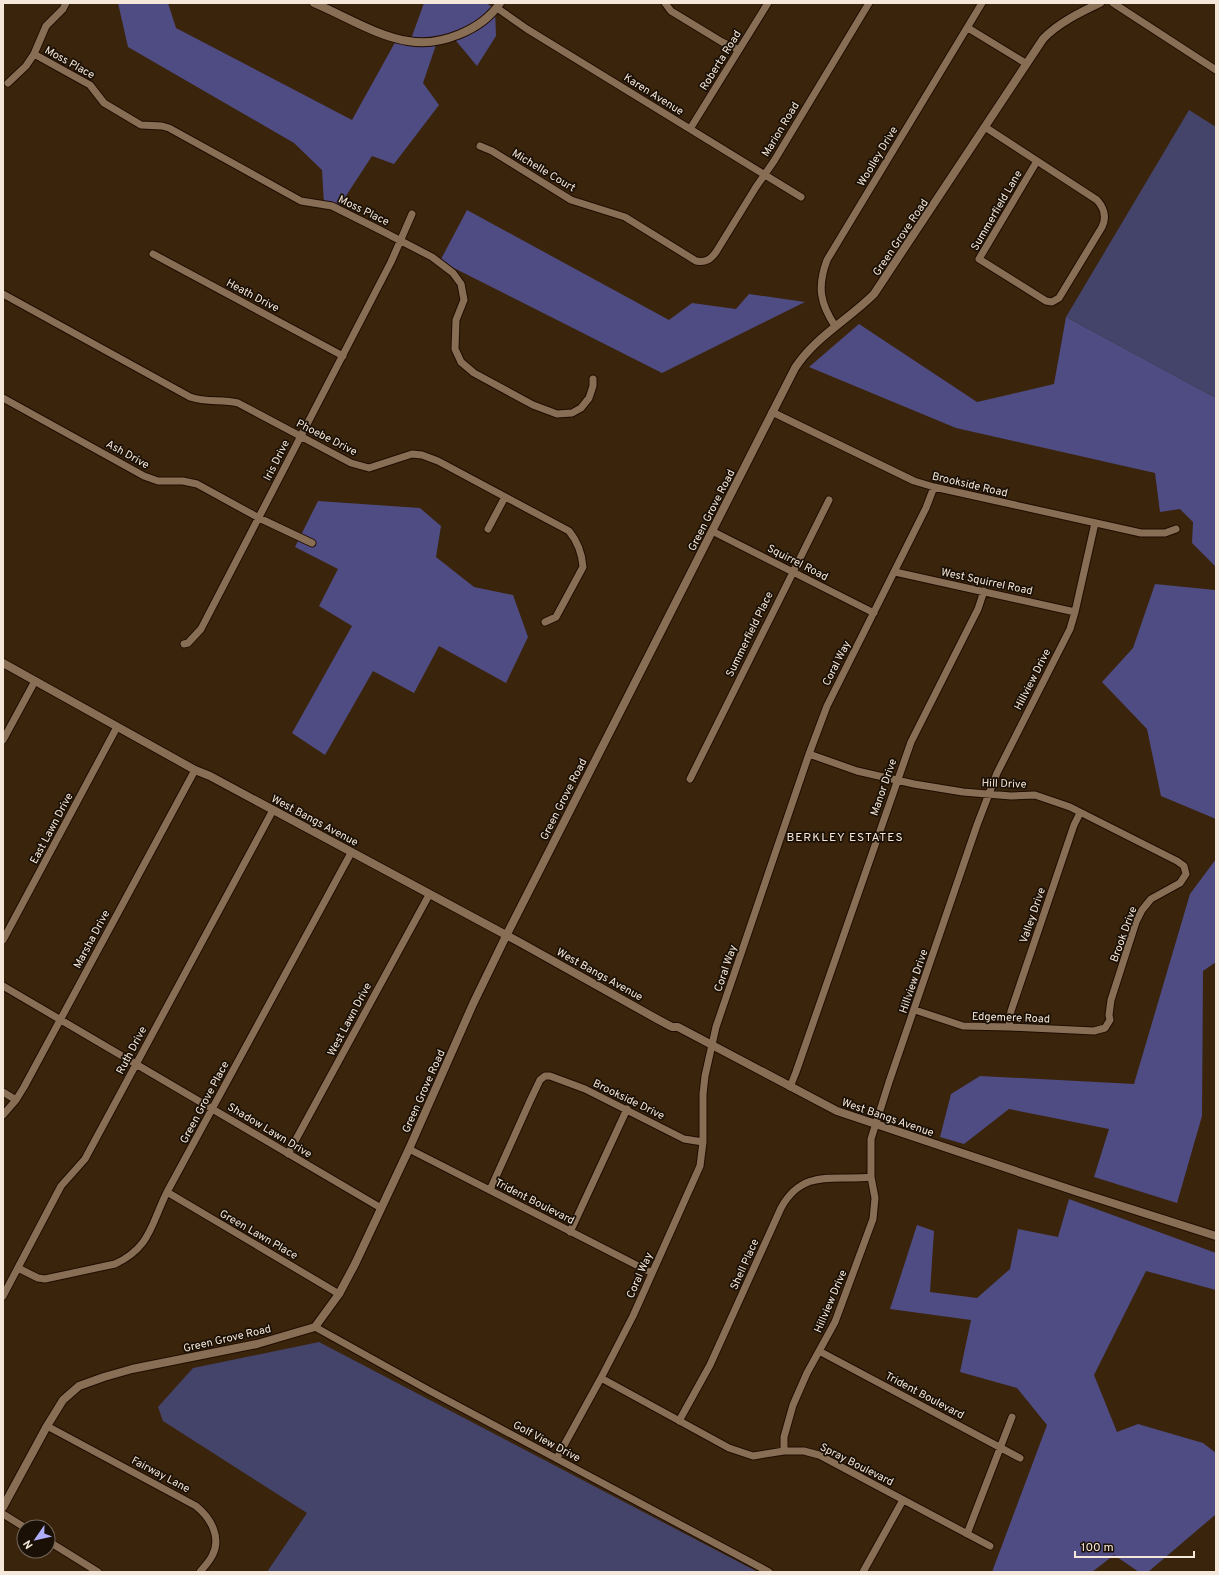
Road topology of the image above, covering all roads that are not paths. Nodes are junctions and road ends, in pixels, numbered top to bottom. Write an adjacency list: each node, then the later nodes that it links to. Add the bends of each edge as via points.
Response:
1 (66, 3): 12 (street, via 63,10 46,26)
2 (314, 3): 9 (street, via 392,37 416,42 437,40 466,32 482,22)
3 (665, 3): 11 (street, via 671,11)
4 (768, 3): 11 (street, Roberta Road)
5 (870, 3): 20 (street, Marion Road)
6 (982, 3): 10 (street, Woolley Drive)
7 (1100, 3): 13 (street, Green Grove Road, via 1051,32 1043,39)
8 (1112, 3): 14 (street)
9 (498, 6): 17 (street, Karen Avenue, via 514,21)
10 (968, 28): 13 (street); 27 (street, Woolley Drive, via 827,260 821,281 822,297 824,308)
11 (739, 50): 17 (street, Roberta Road)
12 (34, 54): 15 (street, via 26,66); 23 (street, Moss Place, via 90,85 104,103 141,125 169,128 301,200 332,206)
13 (1027, 64): 16 (street, Green Grove Road)
14 (1216, 70)
15 (8, 83)
16 (985, 127): 19 (street, Summerfield Lane); 27 (street, Green Grove Road, via 874,294)
17 (690, 129): 20 (street, Karen Avenue)
18 (480, 146): 25 (street, Michelle Court, via 571,200 625,217 696,261)
19 (1037, 161): 19 (street, Summerfield Lane, via 979,259 1046,301 1052,302 1059,298 1102,227 1105,217 1102,205 1097,200)
20 (764, 175): 21 (street, Karen Avenue); 25 (street, Marion Road, via 712,258)
21 (801, 197)
22 (412, 214): 23 (street, Iris Drive)
23 (400, 240): 28 (street, Iris Drive); 29 (street, Moss Place, via 432,257 461,284 464,300 456,320 455,349 461,362 474,373 533,405 557,414 572,413 581,408 589,398)
24 (153, 254): 28 (street, Heath Drive)
25 (704, 262)
26 (3, 294): 32 (street, Phoebe Drive, via 190,397 238,403)
27 (835, 326): 31 (street, Green Grove Road, via 799,361)
28 (343, 356): 32 (street, Iris Drive)
29 (593, 379)
30 (3, 398): 36 (street, Ash Drive, via 144,476 158,481 188,481 197,484)
31 (772, 412): 33 (street, Brookside Road, via 901,476); 40 (street, Green Grove Road)
32 (300, 436): 34 (street, Phoebe Drive, via 363,467 375,466 404,456 422,455); 36 (street, Iris Drive)
33 (934, 487): 37 (street, Brookside Road); 43 (street, Coral Way)
34 (505, 497): 39 (street); 47 (street, Phoebe Drive, via 569,531 581,552 581,574 556,618)
35 (829, 500): 42 (street, Summerfield Place)
36 (259, 518): 41 (street, Ash Drive); 48 (street, Iris Drive, via 201,629)
37 (1095, 523): 38 (street, Brookside Road, via 1152,534 1165,533); 45 (street, Hillview Drive)
38 (1176, 528)
39 (488, 529)
40 (712, 531): 42 (street, Squirrel Road); 63 (street, Green Grove Road)
41 (312, 544)
42 (792, 571): 46 (street, Squirrel Road); 55 (street, Summerfield Place)
43 (895, 572): 44 (street, West Squirrel Road); 46 (street, Coral Way)
44 (984, 592): 45 (street, West Squirrel Road); 56 (street, Manor Drive, via 978,609 911,742)
45 (1075, 612): 57 (street, Hillview Drive, via 1070,629 997,773)
46 (874, 613): 53 (street, Coral Way, via 827,706)
47 (545, 622)
48 (184, 644)
49 (3, 663): 50 (street, West Bangs Avenue)
50 (34, 681): 51 (street, West Bangs Avenue); 52 (street)
51 (117, 727): 54 (street, West Bangs Avenue); 64 (street, East Lawn Drive)
52 (3, 740)
53 (809, 754): 56 (street, Hill Drive, via 857,771); 70 (street, Coral Way, via 716,1027)
54 (195, 770): 58 (street, West Bangs Avenue); 67 (street, Marsha Drive)
55 (690, 779)
56 (897, 781): 57 (street, Hill Drive); 72 (street, Manor Drive)
57 (989, 794): 59 (street, Hill Drive, via 1035,795); 66 (street, Hillview Drive)
58 (273, 810): 60 (street, West Bangs Avenue); 71 (street, Ruth Drive)
59 (1080, 813): 61 (street, Hill Drive, via 1177,861); 69 (street, Valley Drive, via 1011,1011)
60 (351, 852): 62 (street, West Bangs Avenue); 75 (street, Green Grove Place)
61 (1185, 870): 68 (street, Brook Drive, via 1186,874 1180,882 1151,898 1139,916 1111,1000)
62 (429, 895): 63 (street, West Bangs Avenue); 81 (street, West Lawn Drive)
63 (506, 936): 70 (street, West Bangs Avenue, via 657,1019 672,1027 678,1027); 80 (street, Green Grove Road)
64 (3, 940)
65 (3, 986): 67 (street, Shadow Lawn Drive)
66 (914, 1010): 69 (street, Edgemere Road, via 957,1026); 78 (street, Hillview Drive)
67 (60, 1020): 71 (street, Shadow Lawn Drive); 74 (street, Marsha Drive)
68 (1108, 1025): 69 (street, Edgemere Road, via 1100,1031)
69 (1009, 1027)
70 (712, 1046): 72 (street, West Bangs Avenue); 79 (street, Coral Way, via 703,1094)
71 (136, 1064): 75 (street, Shadow Lawn Drive); 88 (street, Ruth Drive, via 85,1159 61,1186)
72 (790, 1087): 78 (street, West Bangs Avenue, via 837,1111)
73 (3, 1092): 74 (street)
74 (16, 1100): 77 (street, Marsha Drive)
75 (212, 1109): 81 (street, Shadow Lawn Drive); 84 (street, Green Grove Place)
76 (627, 1109): 79 (street, Brookside Drive, via 684,1138); 83 (street, Brookside Drive, via 585,1089 546,1076 540,1080); 86 (street)
77 (3, 1115)
78 (876, 1125): 82 (street, Hillview Drive, via 871,1144); 87 (street, West Bangs Avenue)
79 (703, 1142): 89 (street, Coral Way, via 700,1166)
80 (409, 1149): 83 (street, Trident Boulevard); 85 (street, Green Grove Road)
81 (288, 1154): 85 (street, Shadow Lawn Drive)
82 (871, 1177): 93 (street, Hillview Drive, via 876,1198 873,1219 835,1322); 96 (street, Shell Place, via 819,1178 806,1182 791,1193 781,1208 710,1365)
83 (490, 1190): 86 (street, Trident Boulevard)
84 (168, 1192): 88 (street, Green Grove Place, via 148,1237 124,1260 110,1266 45,1279); 90 (street, Green Lawn Place)
85 (381, 1208): 90 (street, Green Grove Road)
86 (570, 1232): 89 (street, Trident Boulevard)
87 (1216, 1236)
88 (18, 1268): 91 (street, Ruth Drive)
89 (652, 1273): 94 (street, Coral Way)
90 (339, 1294): 92 (street, Green Grove Road)
91 (3, 1296)
92 (315, 1327): 97 (street, Green Grove Road, via 257,1344 132,1369 87,1382 63,1400); 100 (street, Golf View Drive)
93 (819, 1351): 98 (street, Trident Boulevard); 99 (street, Hillview Drive, via 793,1405 784,1437)
94 (601, 1378): 96 (street, Spray Boulevard); 100 (street, Coral Way)
95 (1012, 1417): 98 (street)
96 (679, 1421): 99 (street, Spray Boulevard, via 745,1454 753,1456)
97 (47, 1426): 103 (street, Green Grove Road); 110 (street, Fairway Lane, via 205,1513 212,1523 215,1546 212,1556)
98 (1000, 1448): 101 (street, Trident Boulevard); 106 (street)
99 (784, 1451): 102 (street, Spray Boulevard, via 804,1451 819,1455)
100 (557, 1458): 111 (street, Golf View Drive)
101 (1020, 1458)
102 (902, 1500): 106 (street, Spray Boulevard); 112 (street)
103 (3, 1507)
104 (3, 1514): 105 (street)
105 (16, 1522)
106 (967, 1534): 108 (street, Spray Boulevard)
107 (56, 1546): 109 (street)
108 (990, 1546)
109 (98, 1572)
110 (200, 1572)
111 (769, 1572)
112 (863, 1572)

